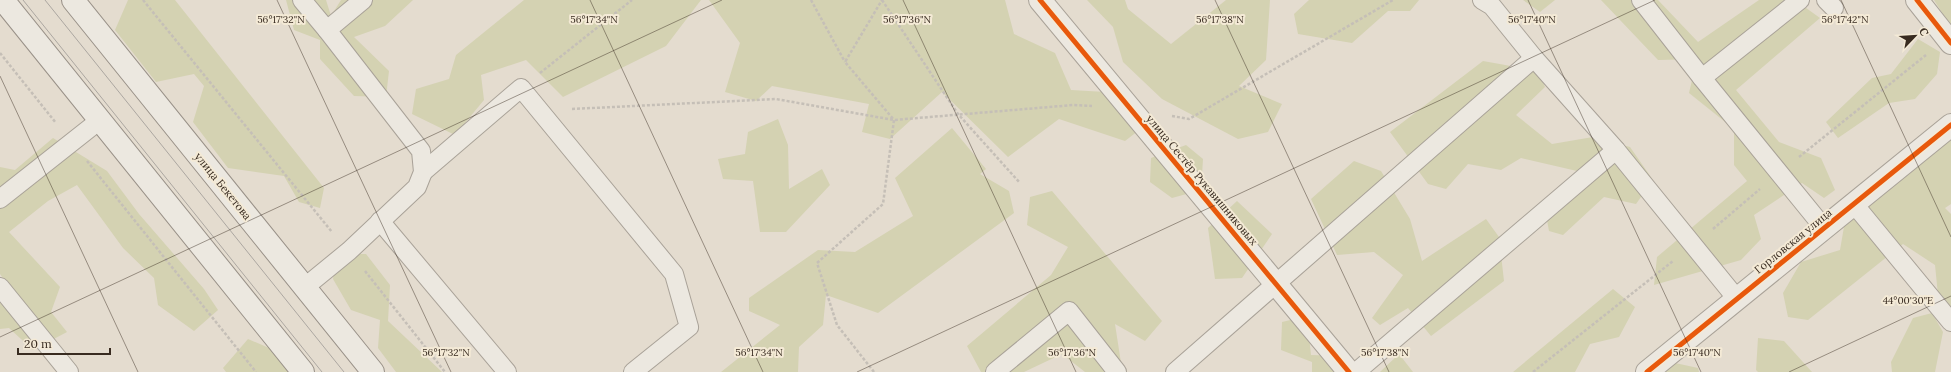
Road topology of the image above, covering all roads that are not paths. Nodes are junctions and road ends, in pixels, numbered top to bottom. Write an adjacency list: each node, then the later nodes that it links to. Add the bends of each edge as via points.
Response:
1 (3, 0): 14 (main road)
2 (73, 0): 24 (main road, улица Бекетова)
3 (302, 0): 10 (lane)
4 (363, 0): 10 (lane)
5 (1040, 0): 22 (main road, улица Сестёр Рукавишниковых)
6 (1482, 0): 12 (lane, via 1492,6)
7 (1641, 0): 13 (lane)
8 (1800, 0): 13 (lane)
9 (1917, 0): 11 (main road)
10 (327, 30): 17 (lane, via 421,151)
11 (1949, 40)
12 (1534, 58): 16 (lane); 22 (lane)
13 (1702, 78): 21 (lane)
14 (100, 120): 18 (lane); 28 (main road)
15 (1951, 125): 19 (main road, Горловская улица)
16 (1616, 150): 25 (lane); 36 (lane)
17 (423, 172): 20 (lane, via 417,187); 31 (lane, via 521,88 674,274 689,327)
18 (0, 199)
19 (1854, 204): 21 (main road, Горловская улица); 26 (lane)
20 (380, 220): 24 (lane, via 349,251); 30 (lane)
21 (1824, 228): 25 (main road, Горловская улица)
22 (1276, 284): 34 (lane); 35 (main road, улица Сестёр Рукавишниковых)
23 (0, 287): 27 (lane)
24 (305, 287): 29 (main road, улица Бекетова)
25 (1738, 299): 37 (main road, Горловская улица)
26 (1951, 322)
27 (69, 372)
28 (303, 372)
29 (373, 372)
30 (508, 372)
31 (634, 372)
32 (995, 372): 33 (lane, via 1069,311)
33 (1117, 372)
34 (1175, 372)
35 (1349, 372)
36 (1356, 372)
37 (1647, 372)

